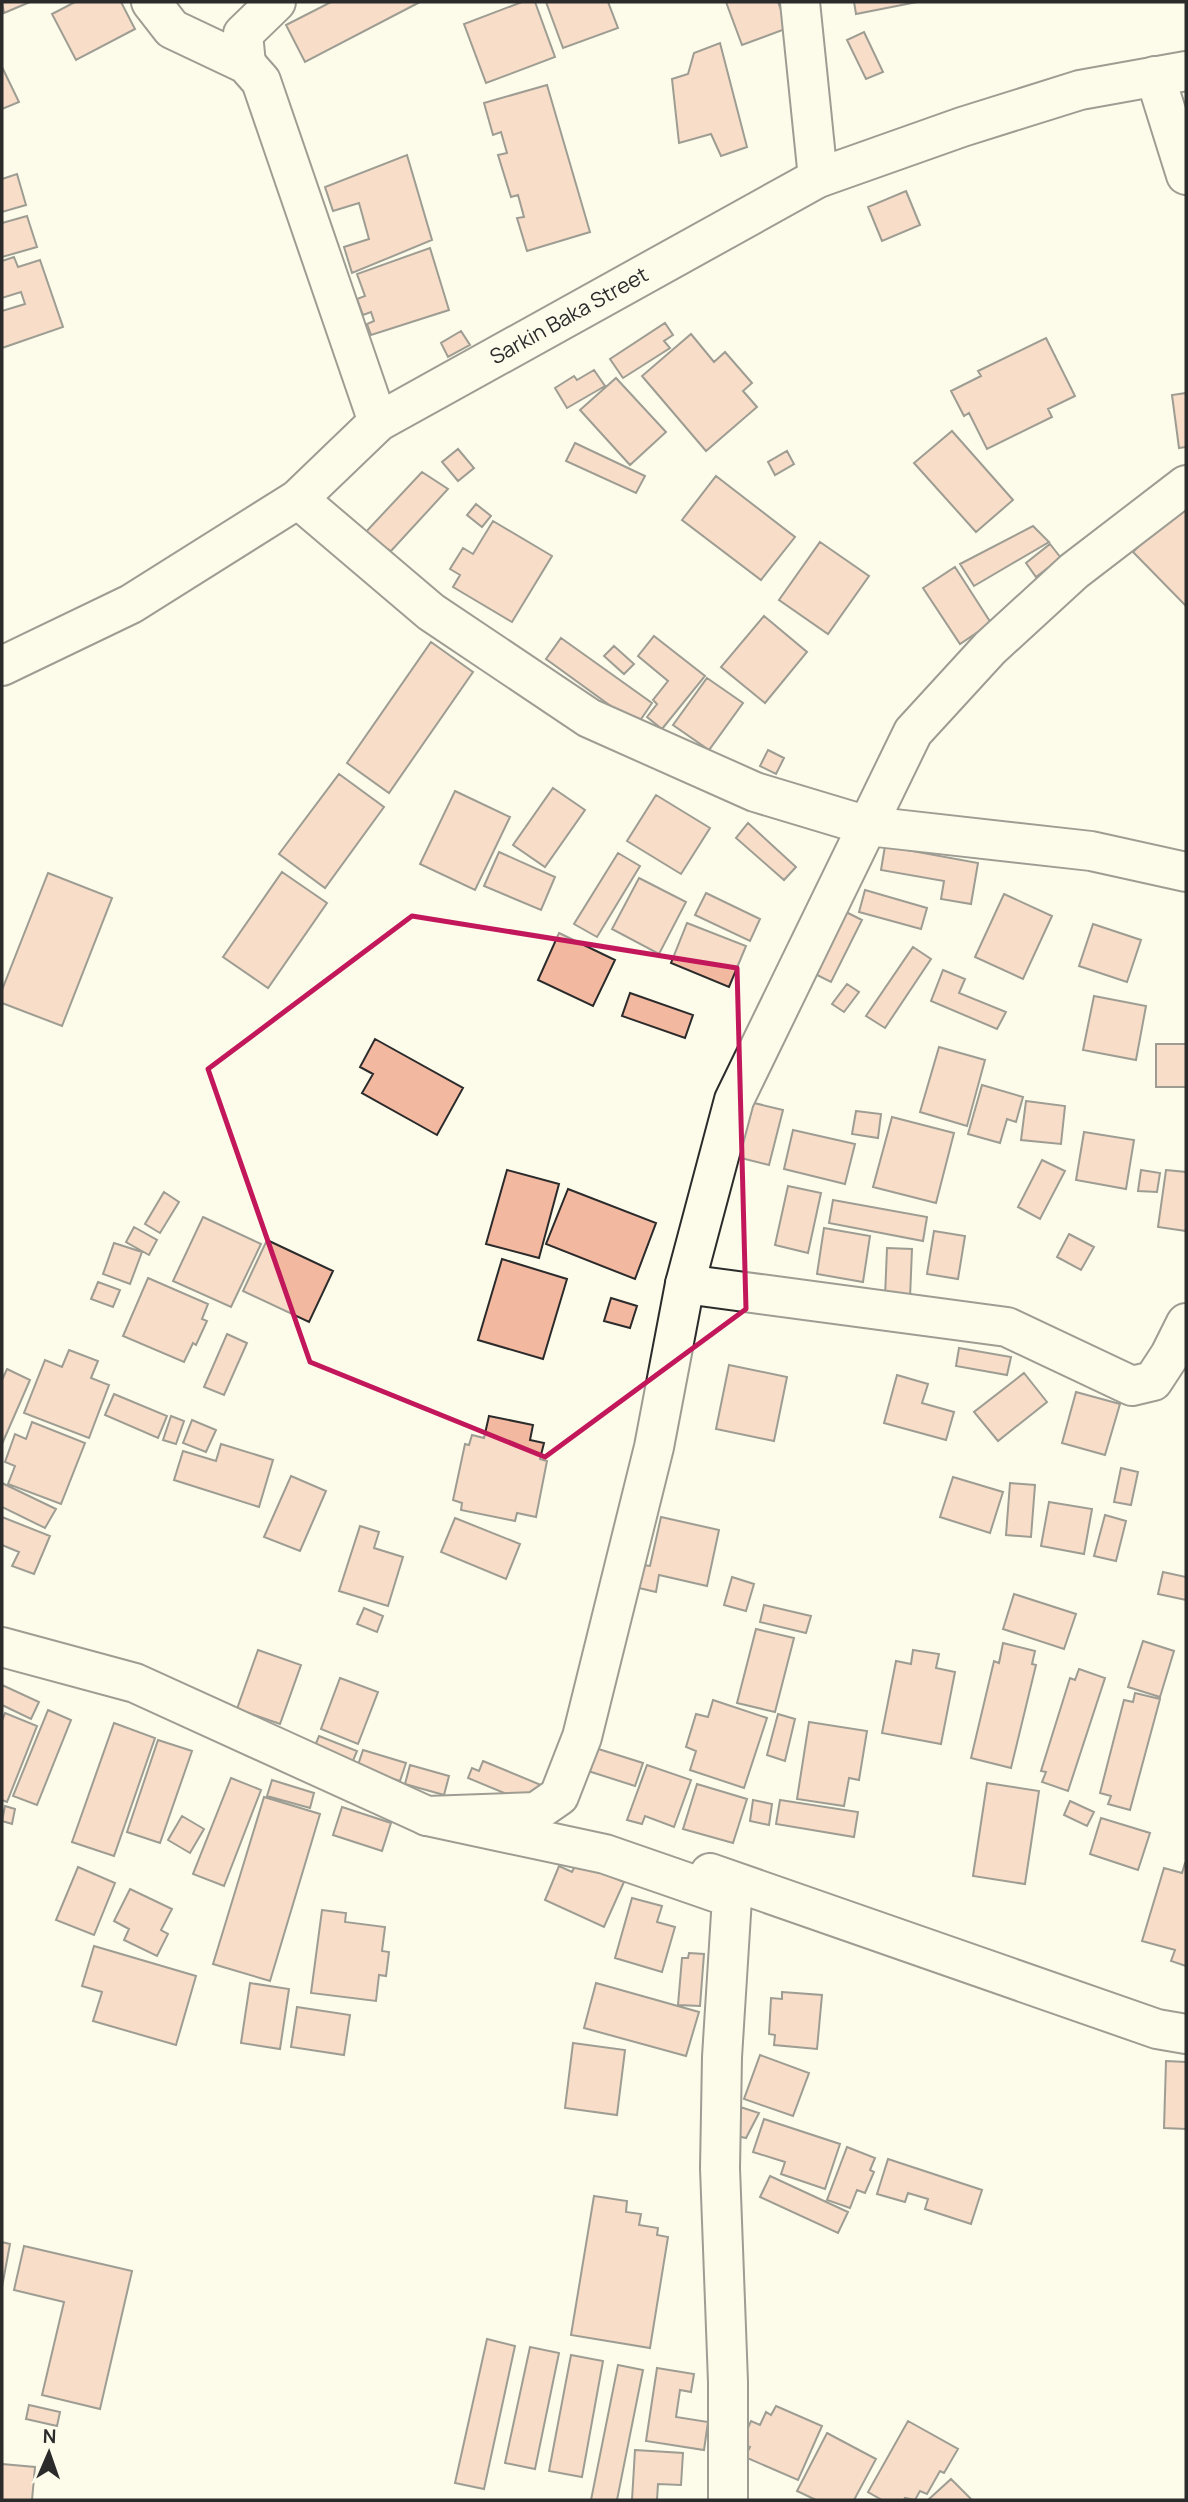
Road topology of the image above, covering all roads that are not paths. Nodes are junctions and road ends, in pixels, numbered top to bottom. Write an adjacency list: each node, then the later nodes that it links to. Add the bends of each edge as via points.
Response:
1 (151, 2): 4 (street, via 172,29)
2 (276, 2): 4 (street, via 243,34)
3 (800, 2): 7 (street)
4 (246, 64): 8 (street, via 261,81)
5 (1171, 74): 6 (street); 7 (street, Sarkin Baka Street, via 1080,90)
6 (1186, 175)
7 (818, 177): 8 (street, Sarkin Baka Street)
8 (378, 422): 10 (street, Sarkin Baka Street)
9 (1186, 485): 12 (street, via 1074,571 990,648 913,732)
10 (298, 499): 11 (street, Sarkin Baka Street, via 131,604); 12 (street, via 431,612 589,719 755,792)
11 (2, 666)
12 (868, 826): 13 (street, via 1091,851); 14 (street, via 734,1100)
13 (1186, 872)
14 (685, 1284): 15 (street, via 1007,1327 1132,1386 1153,1381); 17 (street, via 654,1447 582,1737 559,1796)
15 (1186, 1324)
16 (2, 1647): 18 (street, via 135,1683)
17 (536, 1812): 18 (street); 19 (street, via 1157,2029)
18 (426, 1816): 20 (street, via 605,1854 732,1898 720,2168)
19 (1186, 2034)
20 (728, 2500)

